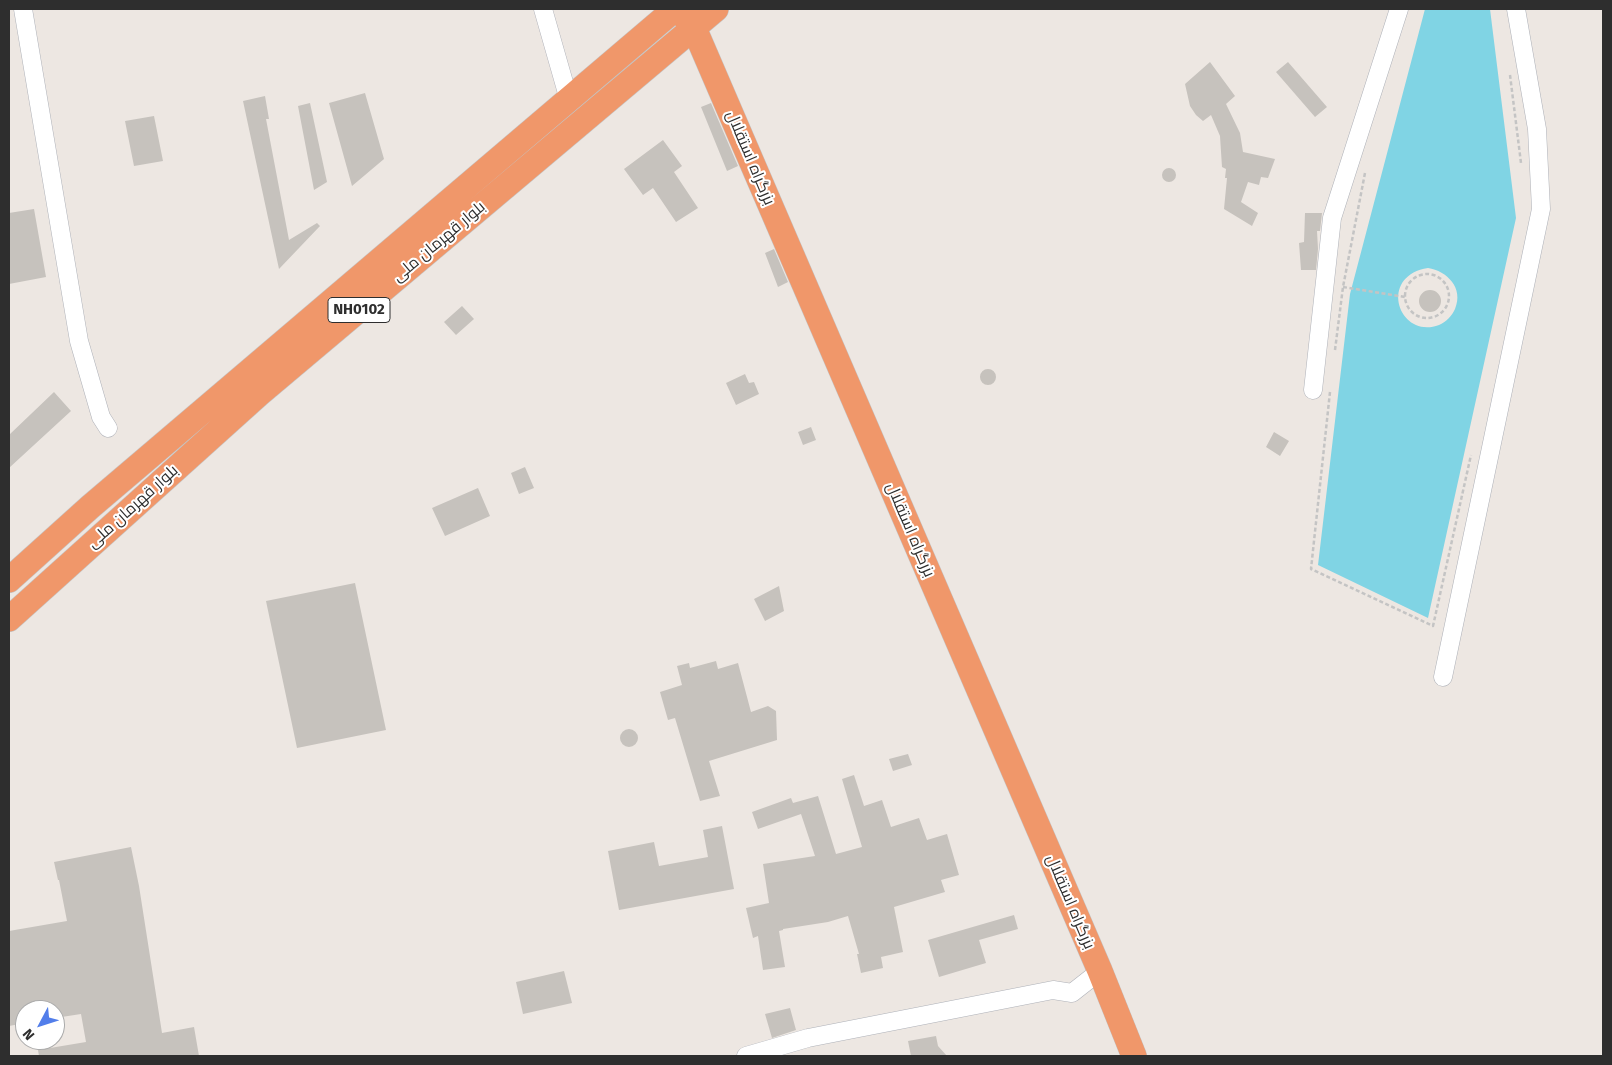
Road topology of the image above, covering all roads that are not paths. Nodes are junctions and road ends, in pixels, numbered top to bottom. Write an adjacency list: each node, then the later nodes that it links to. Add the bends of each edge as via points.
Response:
1 (23, 9): 10 (street, via 79,341 101,417)
2 (543, 9): 8 (street)
3 (677, 9): 7 (highway, بزرگراه استقلال); 8 (highway, بلوار قهرمان ملی / NH0102)
4 (716, 9): 7 (highway, بلوار قهرمان ملی / NH0102)
5 (1399, 9): 9 (street, via 1332,218)
6 (1516, 9): 13 (street, via 1537,129 1541,209)
7 (694, 28): 12 (highway, بلوار قهرمان ملی / NH0102, via 259,394); 14 (highway, بزرگراه استقلال)
8 (569, 100): 11 (highway, بلوار قهرمان ملی / NH0102, via 90,507)
9 (1313, 390)
10 (108, 428)
11 (9, 580)
12 (9, 619)
13 (1442, 677)
14 (1100, 971): 15 (street, via 1072,993 1053,990 808,1038); 16 (highway, بزرگراه استقلال)
15 (746, 1056)
16 (1134, 1056)

